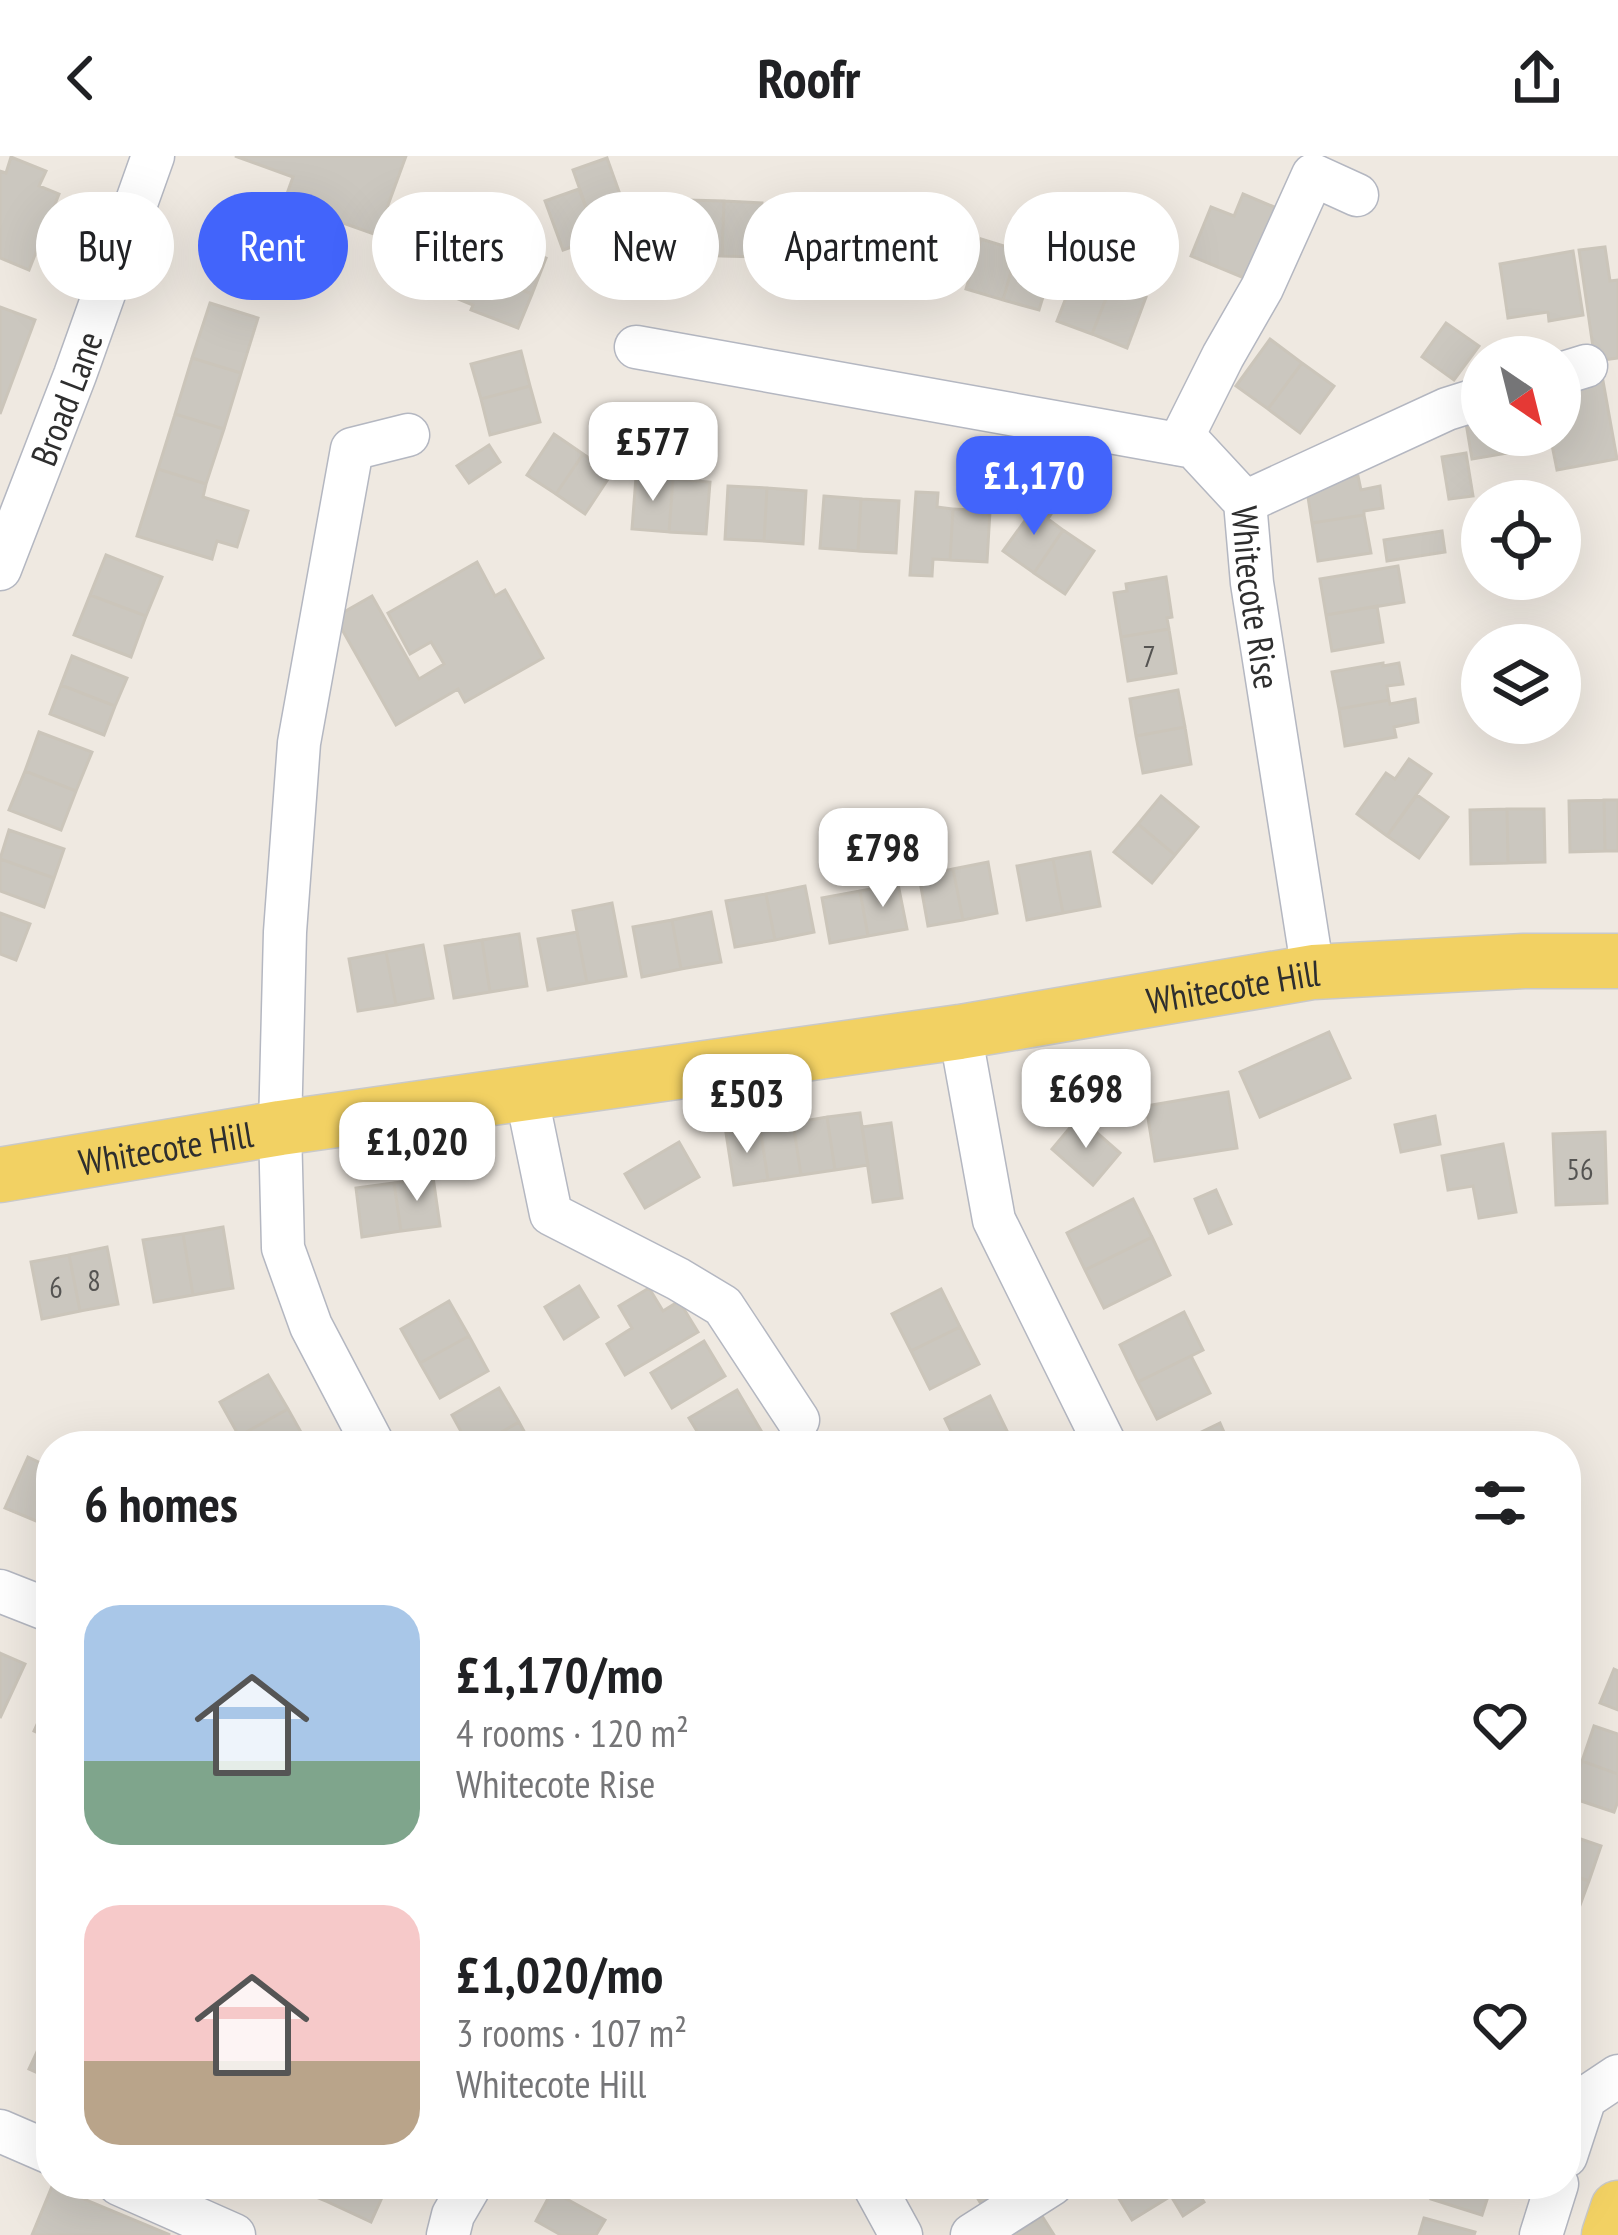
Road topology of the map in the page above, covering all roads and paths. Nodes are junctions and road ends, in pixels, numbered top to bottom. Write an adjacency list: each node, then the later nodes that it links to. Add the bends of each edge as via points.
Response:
1 (153, 156): 7 (street, Broad Lane, via 75,375)
2 (1357, 195): 6 (street, via 1313,175)
3 (636, 347): 6 (street, Whitecote Rise)
4 (1461, 405): 8 (street)
5 (408, 435): 14 (street, via 352,449 299,743)
6 (1179, 444): 8 (street, Whitecote Rise, via 1194,447)
7 (16, 475): 9 (street, Broad Lane)
8 (1245, 502): 11 (street, Whitecote Rise)
9 (0, 569)
10 (1618, 961): 11 (main road, Whitecote Hill)
11 (1312, 972): 12 (main road, Whitecote Hill)
12 (960, 1031): 13 (main road, Whitecote Hill); 18 (street, via 994,1220)
13 (526, 1093): 14 (main road, Whitecote Hill); 16 (street, via 551,1214 723,1306)
14 (280, 1128): 15 (main road, Whitecote Hill); 17 (street, via 284,1248 311,1326)
15 (0, 1175)
16 (798, 1420)
17 (366, 1431)
18 (1099, 1431)
19 (0, 1591): 20 (street)
20 (36, 1606)
21 (1618, 2076): 22 (street, via 1585,2098)
22 (1581, 2110)
23 (0, 2131): 24 (street)
24 (36, 2147)
25 (153, 2199): 31 (street)
26 (462, 2199): 32 (street)
27 (881, 2199): 33 (street)
28 (1028, 2199): 34 (street)
29 (1552, 2199): 35 (street)
30 (1618, 2208): 36 (main road)
31 (234, 2235)
32 (448, 2235)
33 (901, 2235)
34 (972, 2235)
35 (1541, 2235)
36 (1609, 2235)

